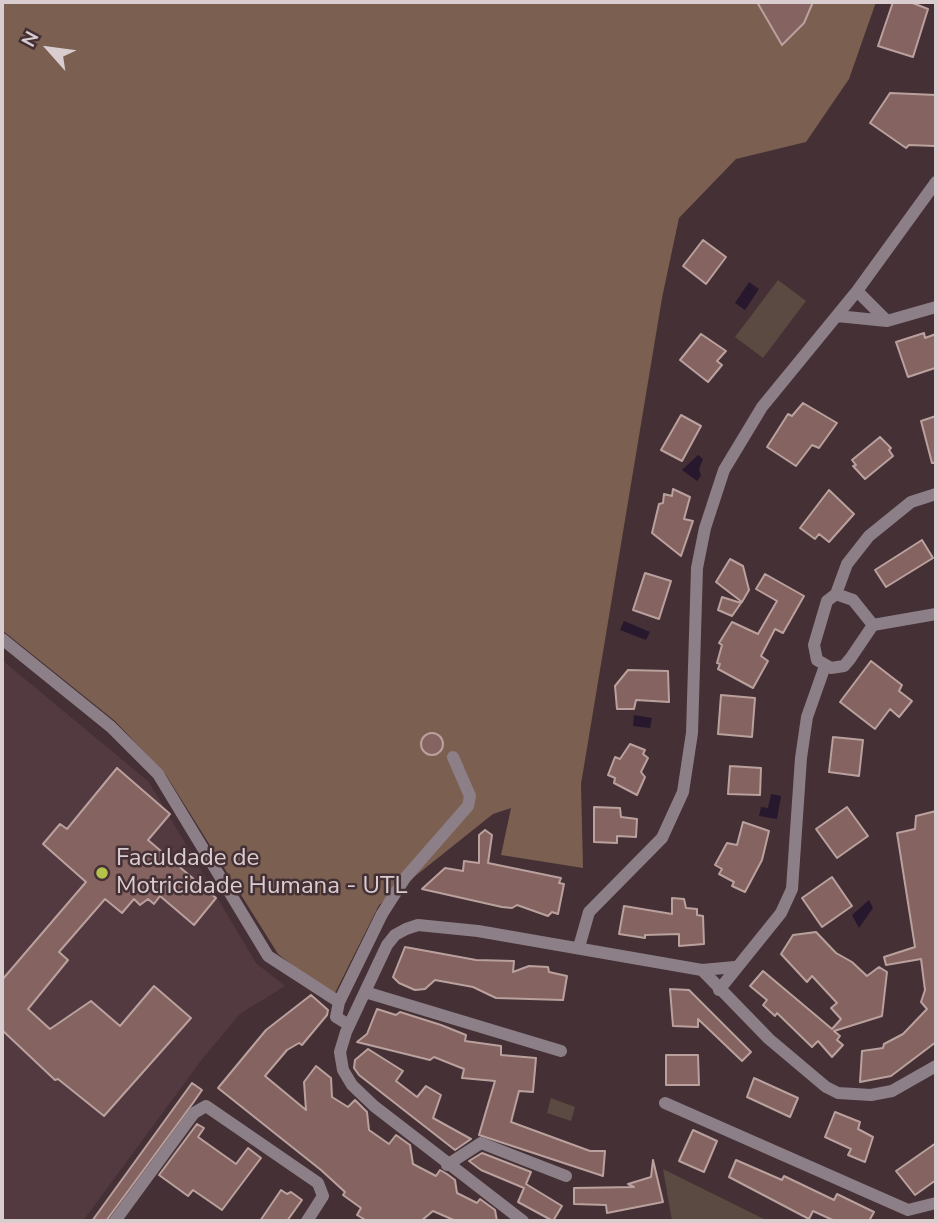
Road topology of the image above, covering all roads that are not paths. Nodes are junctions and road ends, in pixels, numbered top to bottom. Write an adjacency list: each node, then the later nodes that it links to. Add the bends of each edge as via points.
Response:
1 (936, 182): 2 (street)
2 (857, 290): 4 (street); 5 (street)
3 (936, 307): 5 (street)
4 (837, 316): 5 (street); 13 (street, via 762,407 724,470 696,568 692,733 683,792 662,838 589,912)
5 (887, 321)
6 (936, 494): 7 (street, via 911,502 869,536 846,564)
7 (836, 594): 9 (street, via 853,600); 11 (street, via 827,601 814,645 814,654)
8 (936, 614): 9 (street)
9 (873, 625): 11 (street, via 844,666)
10 (2, 639): 18 (street, via 111,727 158,774 268,956)
11 (824, 666): 14 (street, via 807,717 792,889 781,913)
12 (453, 757): 18 (street, via 470,796 468,806 405,878)
13 (579, 947): 15 (street); 17 (street, via 418,925 395,935)
14 (734, 967): 15 (street); 16 (street)
15 (702, 970): 16 (street)
16 (719, 990): 21 (street, via 810,1075 838,1093 862,1096 892,1091)
17 (365, 992): 19 (street); 20 (street)
18 (339, 1002): 19 (street, via 336,1017)
19 (349, 1025): 23 (street, via 341,1061 352,1085)
20 (561, 1051)
21 (936, 1066)
22 (665, 1103): 25 (street, via 908,1210)
23 (447, 1165): 24 (street, via 481,1143); 28 (street)
24 (566, 1176)
25 (936, 1203)
26 (115, 1221): 27 (street, via 194,1113 205,1106 318,1183 323,1196)
27 (307, 1221)
28 (523, 1221)

